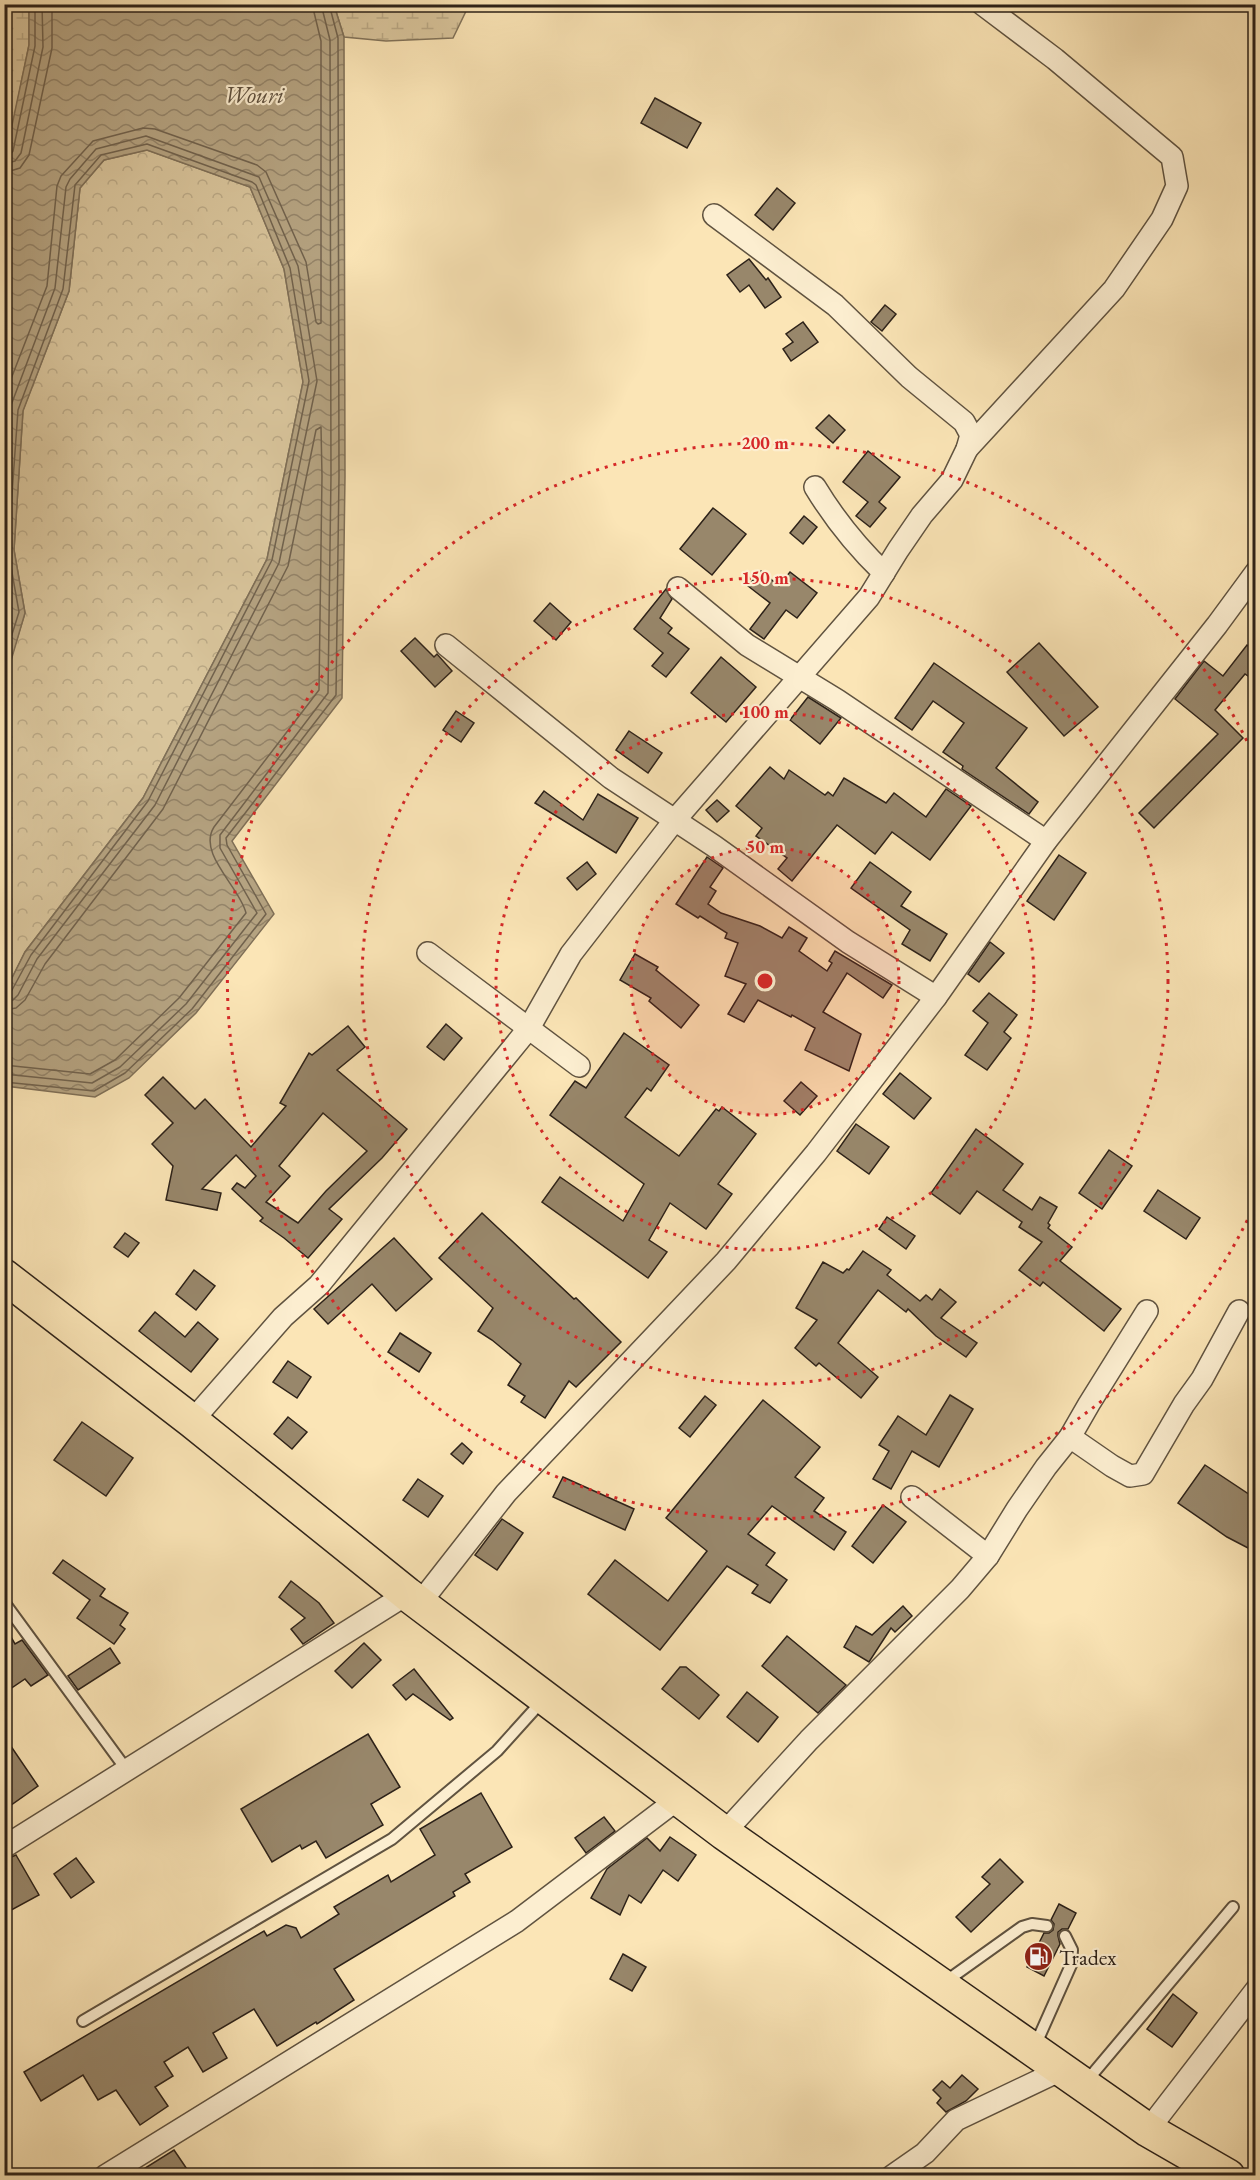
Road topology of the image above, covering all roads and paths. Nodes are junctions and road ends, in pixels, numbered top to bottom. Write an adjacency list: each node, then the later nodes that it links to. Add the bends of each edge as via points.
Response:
1 (982, 4): 3 (street, via 1172,157 1177,186 1162,219 1114,289)
2 (714, 215): 3 (street, via 835,305 909,377 964,422 971,435)
3 (967, 449): 6 (street, via 952,480 922,515)
4 (815, 487): 6 (street, via 858,548)
5 (1256, 572): 11 (street)
6 (884, 573): 9 (street, via 869,597)
7 (678, 588): 9 (street, via 747,645)
8 (446, 645): 10 (street, via 611,778)
9 (801, 677): 10 (street); 11 (street)
10 (674, 821): 13 (street, via 848,942); 14 (street, via 571,954)
11 (1046, 841): 13 (street)
12 (428, 953): 14 (street)
13 (936, 997): 23 (street, via 816,1153 726,1261 506,1493)
14 (529, 1028): 15 (street); 19 (street, via 319,1285 283,1317)
15 (579, 1066)
16 (4, 1276): 19 (highway)
17 (1147, 1311): 20 (street)
18 (1239, 1311): 20 (street, via 1143,1474 1130,1476)
19 (192, 1421): 23 (highway)
20 (1071, 1437): 22 (street, via 1046,1467)
21 (912, 1497): 22 (street)
22 (988, 1556): 28 (street)
23 (413, 1598): 25 (highway); 26 (street)
24 (6, 1605): 26 (lane)
25 (545, 1698): 27 (highway); 35 (lane, via 497,1750 392,1839)
26 (126, 1769): 29 (street)
27 (678, 1799): 28 (highway); 39 (street, via 517,1920)
28 (724, 1833): 33 (highway)
29 (4, 1847)
30 (1233, 1907): 37 (lane)
31 (1047, 1926): 33 (lane, via 1022,1927)
32 (1065, 1936): 36 (lane, via 1072,1950 1071,1965)
33 (940, 1985): 36 (highway)
34 (1256, 1990): 38 (street)
35 (83, 2022)
36 (1033, 2051): 37 (highway)
37 (1072, 2078): 38 (highway); 40 (street, via 956,2120 925,2153)
38 (1148, 2130): 41 (highway)
39 (105, 2175)
40 (892, 2175)
41 (1228, 2175)

